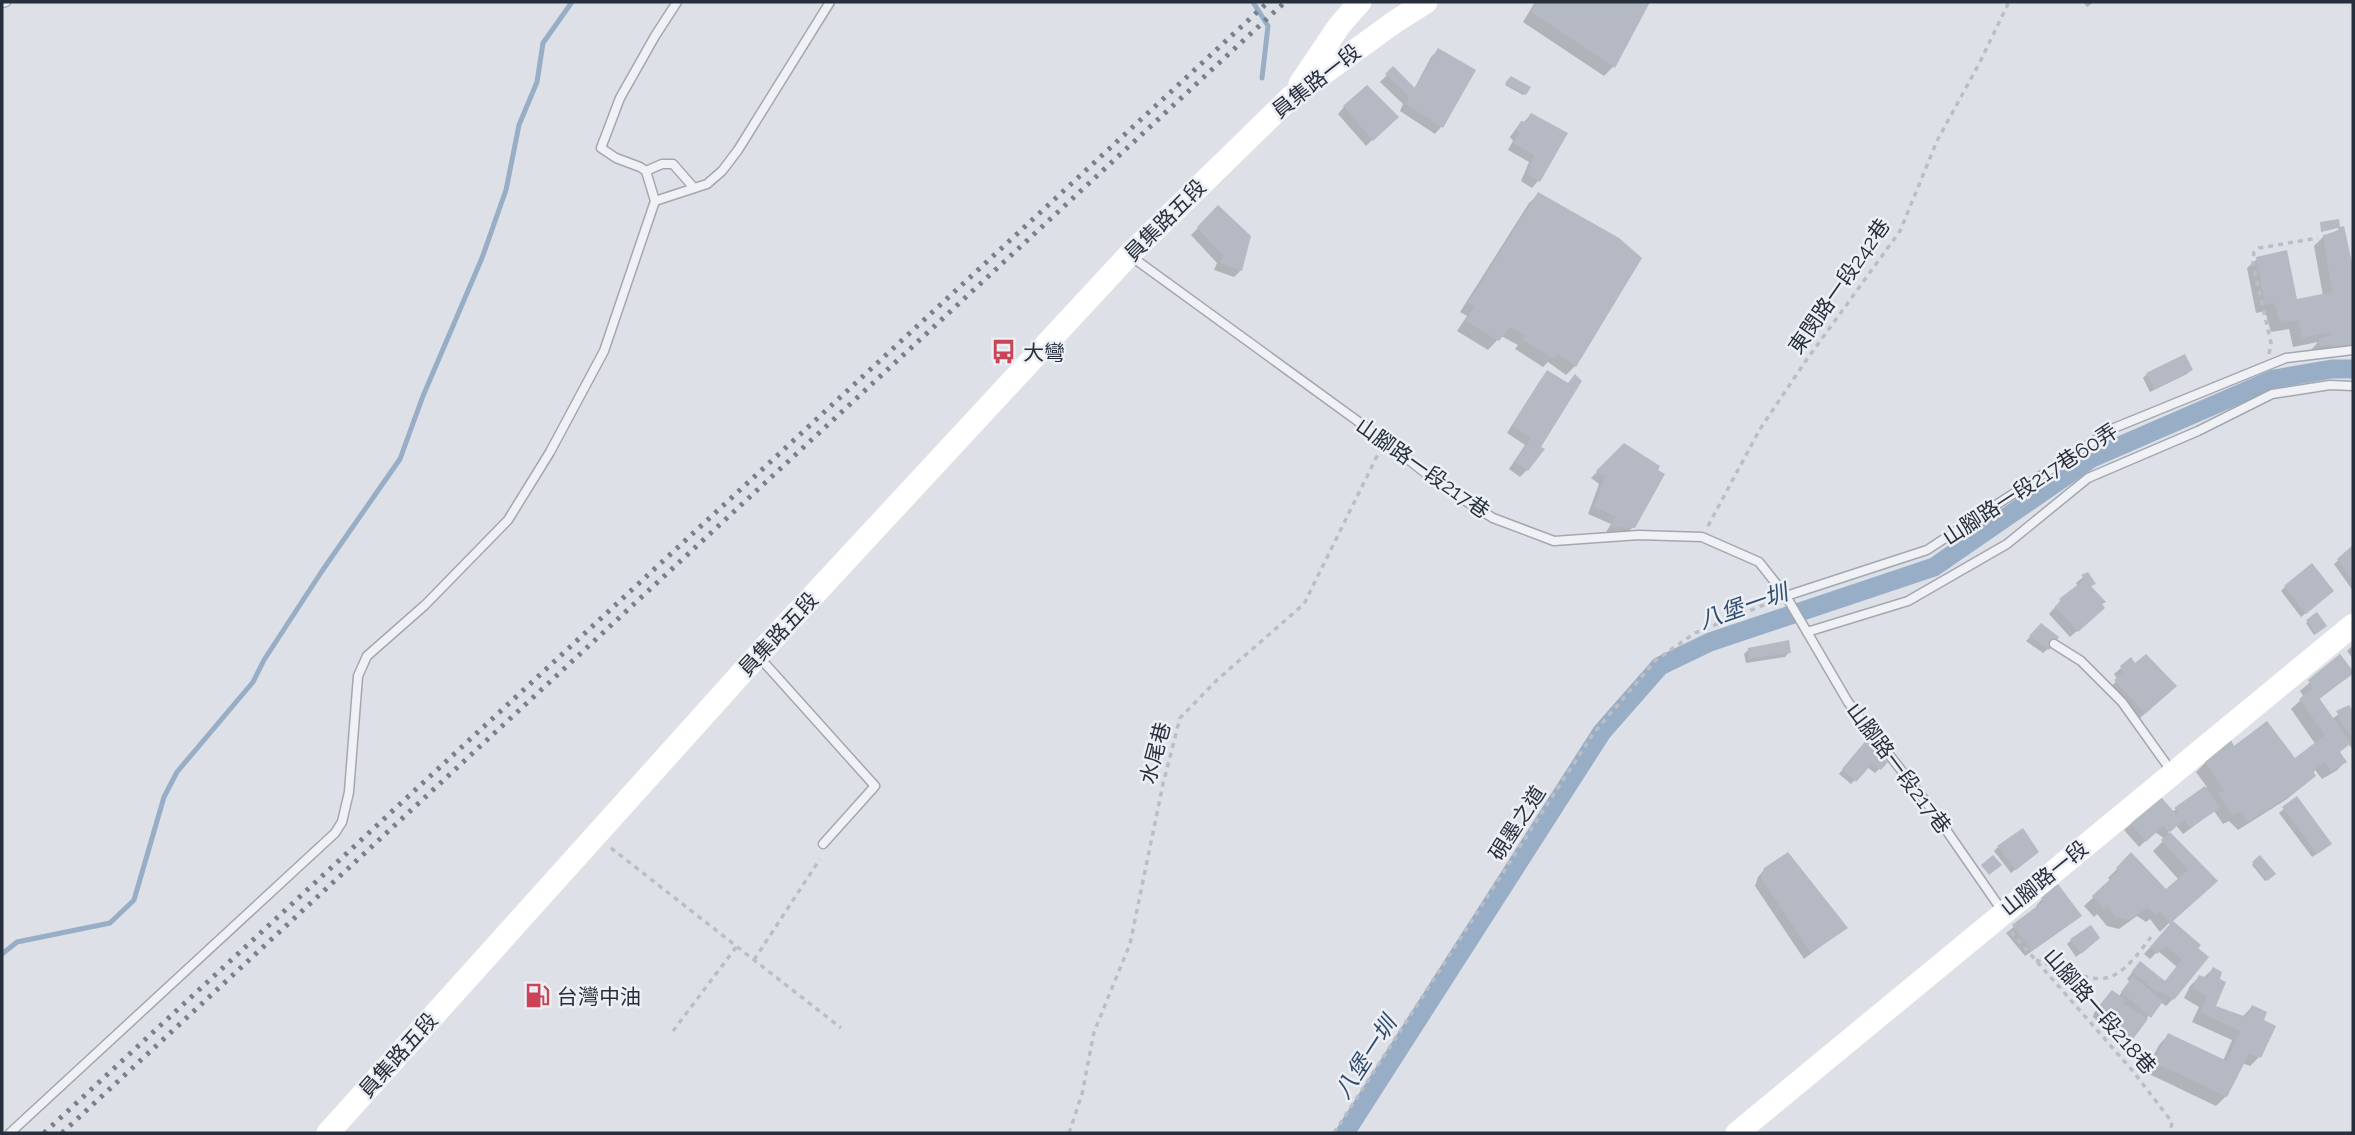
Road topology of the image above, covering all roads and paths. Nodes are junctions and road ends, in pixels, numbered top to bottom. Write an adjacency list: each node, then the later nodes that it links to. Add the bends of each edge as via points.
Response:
1 (677, 2): 8 (lane, via 620,98 601,148)
2 (830, 2): 9 (lane, via 722,171)
3 (1360, 2): 6 (main road)
4 (1426, 2): 6 (main road, 員集路一段)
5 (2009, 2): 17 (path, 東閔路一段242巷, via 1937,141 1900,231 1760,429)
6 (1291, 97): 7 (main road, 員集路一段)
7 (1240, 146): 12 (main road, 員集路五段)
8 (646, 172): 9 (lane, via 673,164); 10 (lane)
9 (694, 188): 10 (lane)
10 (655, 201): 34 (lane, via 604,351 508,520 425,605 366,656 358,677 349,792 335,833)
11 (2318, 237): 14 (path, via 2253,252 2271,344)
12 (1129, 255): 16 (lane, 山腳路一段217巷); 22 (main road, 員集路五段)
13 (2353, 350): 14 (lane, 山腳路一段217巷60弄, via 2286,358)
14 (2266, 366): 18 (lane, 山腳路一段217巷60弄, via 2114,428 1927,550)
15 (2353, 386): 20 (lane, via 2272,394 2088,478 2007,544 1908,601)
16 (1385, 441): 17 (lane, 山腳路一段217巷, via 1443,487 1493,518 1554,541 1639,535); 36 (path, 水尾巷, via 1304,604 1180,718 1130,944 1094,1032)
17 (1702, 537): 18 (lane, 山腳路一段217巷, via 1759,562)
18 (1786, 596): 20 (lane, 山腳路一段217巷); 37 (path, 硯墨之道, via 1695,633 1656,660 1602,724)
19 (2353, 625): 23 (main road, 山腳路一段)
20 (1807, 632): 27 (lane, 山腳路一段217巷, via 1848,702 1933,811)
21 (2054, 644): 23 (lane, via 2081,661 2122,702)
22 (758, 655): 24 (main road, 員集路五段); 25 (lane, via 875,786)
23 (2173, 774): 27 (main road, 山腳路一段)
24 (596, 835): 29 (path); 35 (main road, 員集路五段)
25 (823, 844)
26 (820, 859): 30 (path)
27 (2003, 912): 31 (path, 山腳路一段218巷, via 2004,925); 38 (main road, 山腳路一段)
28 (2151, 937): 31 (path, via 2124,968 2107,978 2091,978)
29 (737, 946): 30 (path); 33 (path)
30 (754, 960): 32 (path)
31 (2034, 960): 39 (path, 山腳路一段218巷, via 2132,1070 2172,1122)
32 (841, 1028)
33 (673, 1031)
34 (10, 1133)
35 (328, 1133)
36 (1069, 1133)
37 (1334, 1133)
38 (1737, 1133)
39 (2170, 1133)

